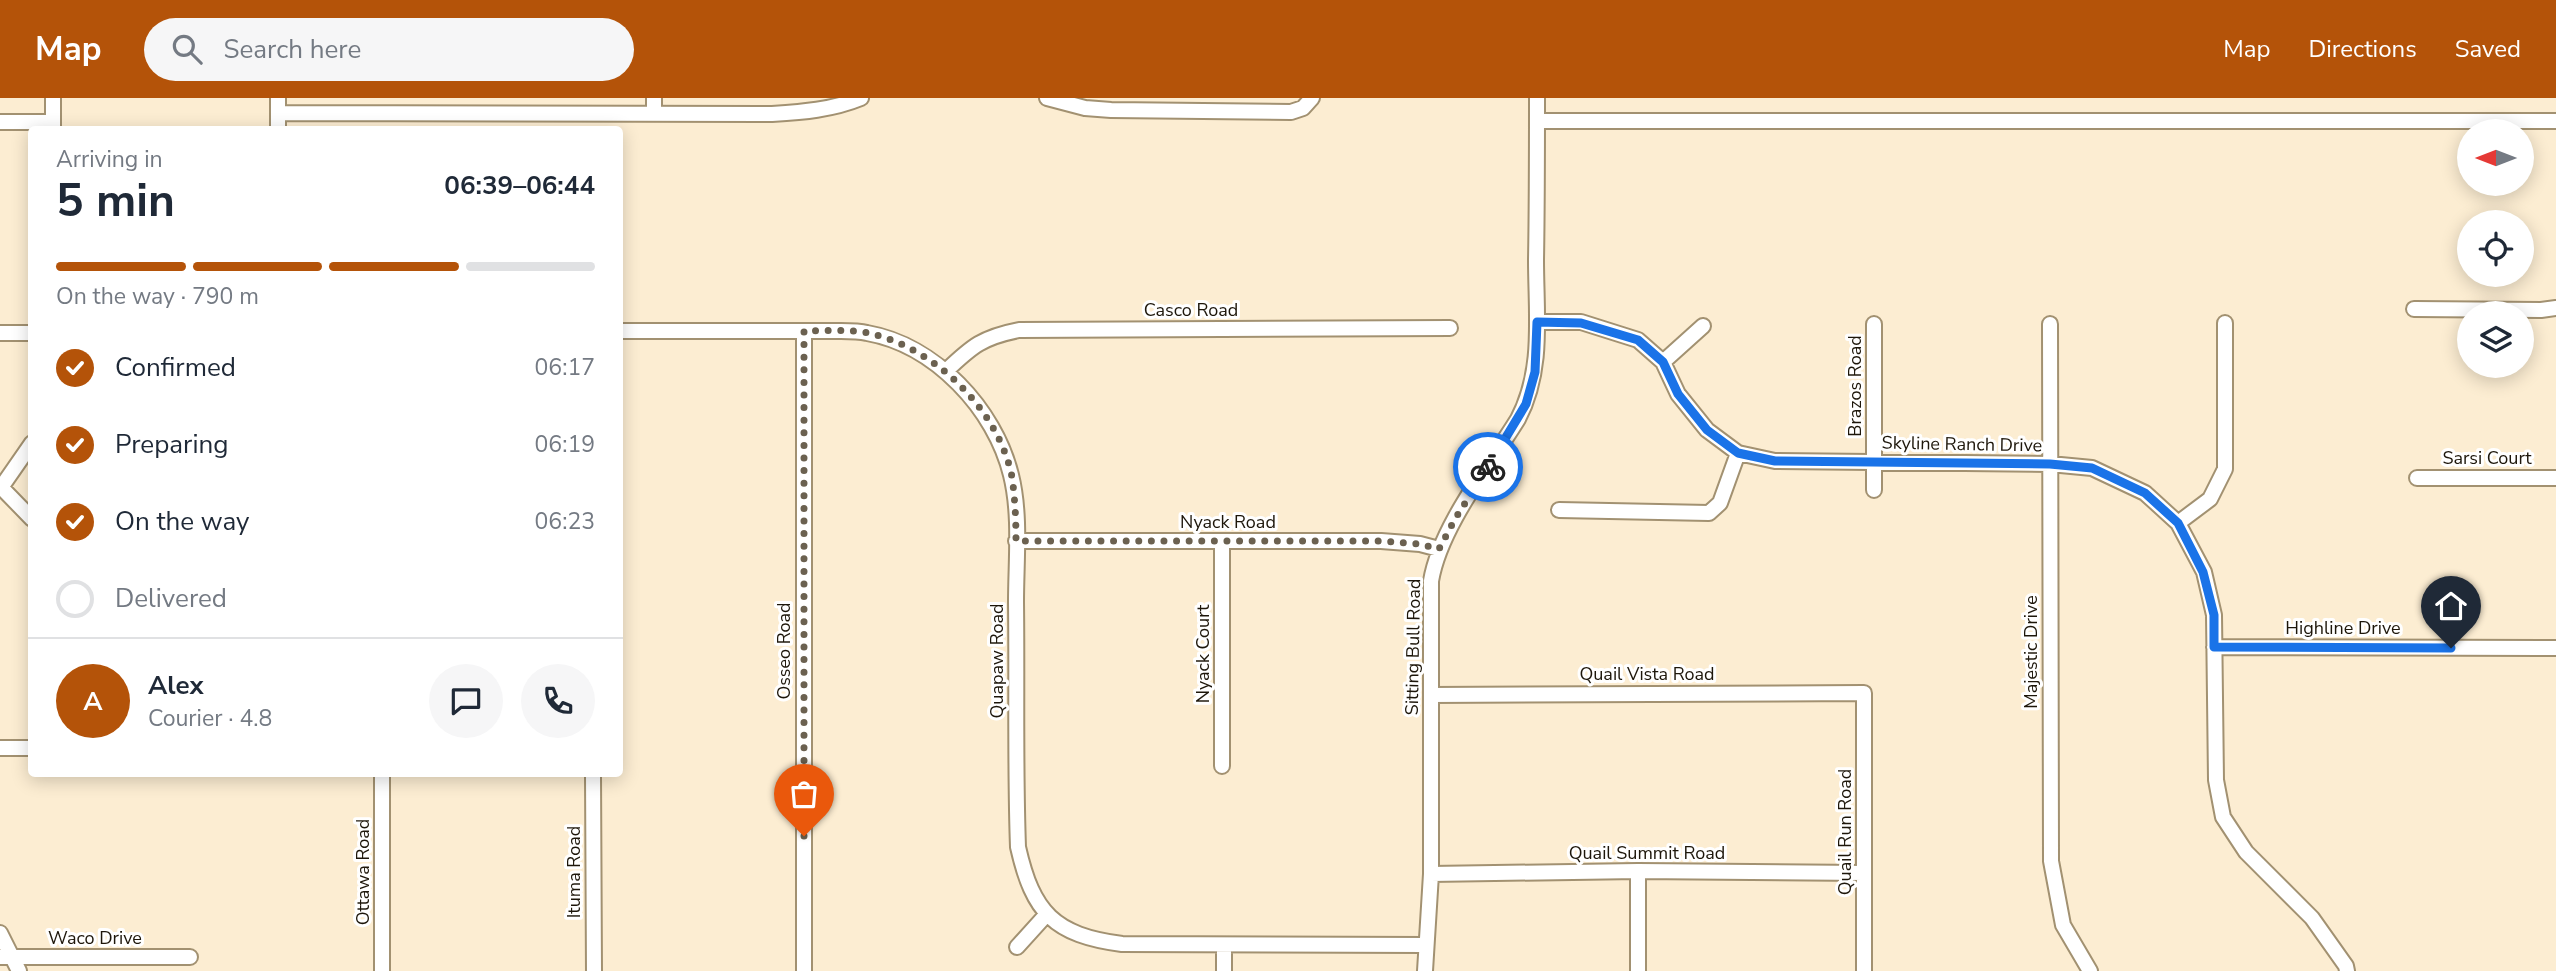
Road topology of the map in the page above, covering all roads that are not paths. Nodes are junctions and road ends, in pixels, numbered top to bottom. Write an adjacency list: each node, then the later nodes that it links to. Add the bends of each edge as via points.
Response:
1 (53, 98): 12 (street)
2 (654, 98): 8 (street)
3 (861, 98): 8 (street, via 806,112)
4 (1047, 98): 5 (street, via 1111,110 1291,112 1303,108)
5 (1311, 98)
6 (1537, 98): 9 (street, Sitting Bull Road)
7 (278, 106): 8 (street); 13 (street)
8 (653, 113)
9 (1537, 121): 10 (street); 16 (street, Sitting Bull Road)
10 (2556, 121)
11 (0, 122): 12 (street)
12 (53, 126)
13 (278, 126)
14 (2556, 307): 15 (street)
15 (2414, 309)
16 (1537, 322): 26 (street, Skyline Ranch Drive, via 1601,327 1638,340); 41 (street, Sitting Bull Road, via 1535,372 1526,404)
17 (2225, 323): 38 (street, via 2225,468 2210,499)
18 (1874, 324): 30 (street, Brazos Road)
19 (2050, 324): 31 (street, Majestic Drive)
20 (1703, 326): 26 (street)
21 (1450, 328): 27 (street, Casco Road, via 1019,330 993,335)
22 (623, 331): 23 (street, Quapaw Road)
23 (804, 331): 27 (street, Quapaw Road, via 867,333 894,342); 64 (street, Osseo Road)
24 (0, 333): 25 (street)
25 (28, 333)
26 (1663, 362): 29 (street, Skyline Ranch Drive, via 1678,394 1707,430)
27 (946, 371): 39 (street, Quapaw Road, via 968,392 1001,445 1011,475)
28 (28, 449): 34 (street)
29 (1738, 453): 30 (street, Skyline Ranch Drive, via 1775,461); 36 (street, via 1720,503 1709,513)
30 (1874, 462): 31 (street, Skyline Ranch Drive); 35 (street, Brazos Road)
31 (2050, 464): 38 (street, Skyline Ranch Drive, via 2092,468 2145,493); 69 (street, Majestic Drive, via 2051,861 2063,925)
32 (2417, 478): 33 (street, Sarsi Court)
33 (2556, 478)
34 (1, 488): 37 (street)
35 (1874, 490)
36 (1559, 510)
37 (28, 515)
38 (2178, 523): 42 (street, Skyline Ranch Drive, via 2203,572 2214,615)
39 (1016, 541): 40 (street, Nyack Road); 54 (street, Quapaw Road, via 1018,846 1031,893)
40 (1222, 541): 41 (street, Nyack Road, via 1381,541); 48 (street, Nyack Court)
41 (1439, 549): 45 (street, Sitting Bull Road, via 1430,600)
42 (2214, 647): 43 (street, Highline Drive); 70 (street, Skyline Ranch Drive, via 2216,780 2223,817 2246,852 2312,918)
43 (2556, 648)
44 (1864, 692): 45 (street, Quail Vista Road); 52 (street, Quail Run Road)
45 (1430, 695): 53 (street, Sitting Bull Road)
46 (0, 748): 47 (street)
47 (28, 748)
48 (1222, 766)
49 (382, 777): 62 (street, Ottawa Road)
50 (593, 777): 63 (street, Ituma Road)
51 (1638, 871): 52 (street, Quail Summit Road); 53 (street, Quail Summit Road); 67 (street)
52 (1864, 873): 68 (street, Quail Run Road)
53 (1431, 874): 57 (street, Sitting Bull Road)
54 (1046, 915): 56 (street, Quapaw Road, via 1067,930 1100,941); 58 (street)
55 (0, 933): 59 (street)
56 (1224, 944): 57 (street, Quapaw Road); 65 (street)
57 (1426, 945): 66 (street, Sitting Bull Road)
58 (1017, 947)
59 (6, 957): 60 (street, Waco Drive); 61 (street)
60 (190, 957)
61 (19, 971)
62 (382, 971)
63 (594, 971)
64 (804, 971)
65 (1224, 971)
66 (1426, 971)
67 (1638, 971)
68 (1864, 971)
69 (2090, 971)
70 (2347, 971)

